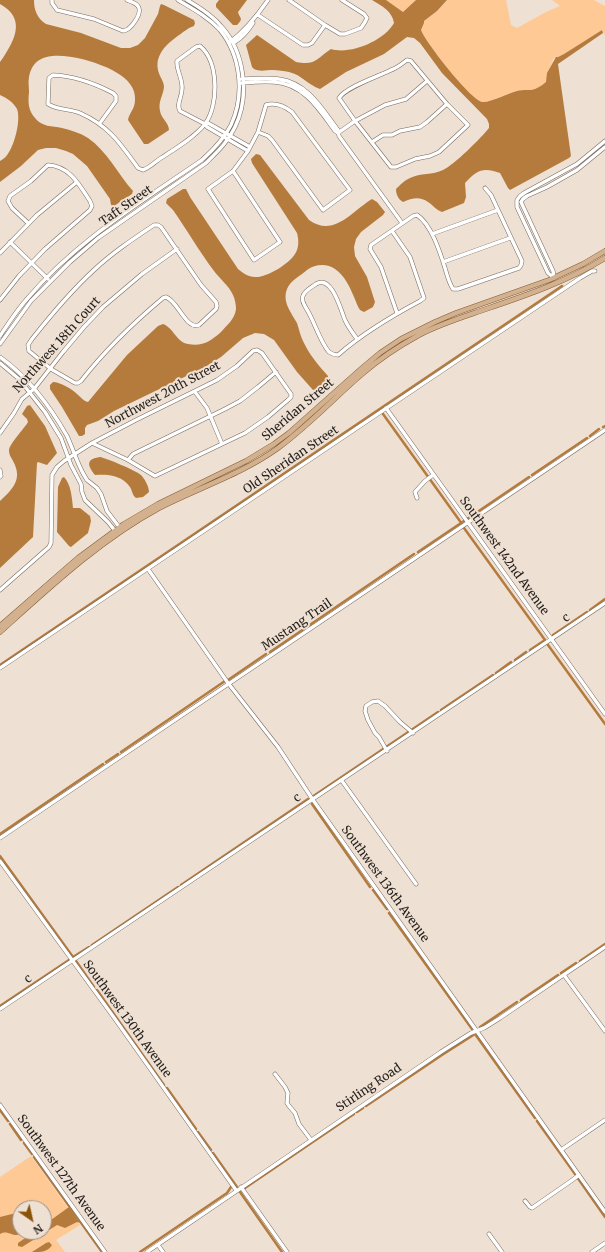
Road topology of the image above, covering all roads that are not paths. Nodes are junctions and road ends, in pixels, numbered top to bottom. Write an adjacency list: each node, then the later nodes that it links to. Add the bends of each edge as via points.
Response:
1 (52, 0): 2 (street, via 57,10 94,19 127,31 140,12 136,4)
2 (127, 0)
3 (187, 0): 10 (street, via 214,18 222,26)
4 (268, 0): 8 (street)
5 (289, 0): 9 (street)
6 (342, 0): 9 (street, via 367,18 361,28 340,34)
7 (181, 1): 10 (street, via 211,22)
8 (256, 17): 9 (street, via 303,45 312,43); 10 (street, via 243,36 236,42)
9 (325, 25)
10 (230, 42): 11 (street, via 238,55)
11 (241, 81): 18 (street, via 268,78 291,82 314,98); 19 (street, Taft Street, via 236,111); 20 (street, Taft Street, via 244,91 240,113)
12 (426, 81): 13 (street); 14 (street, via 406,99 384,105); 14 (street, via 411,61 407,60 393,70 342,93 340,98)
13 (447, 104): 21 (street, via 420,127 383,136); 21 (street, via 468,125 439,152 391,167)
14 (355, 121): 18 (street); 21 (street)
15 (100, 123): 15 (street, via 116,101 114,93 91,82 68,76 53,75 49,78 50,106 78,112); 16 (street, via 141,170 145,170 189,139)
16 (205, 124): 16 (street, via 213,108 215,78 204,49 196,46 177,61 176,65 182,79 178,108); 19 (street)
17 (258, 132): 17 (street, via 272,140 323,210 350,190 292,112 284,106 271,103 266,105); 24 (street)
18 (338, 133): 29 (street)
19 (225, 134): 20 (street); 42 (street, Taft Street, via 202,160 94,236)
20 (229, 137): 24 (street); 44 (street, Taft Street, via 206,163 98,238)
21 (372, 142)
22 (605, 142): 43 (street, via 576,164 524,193 517,200 548,273)
23 (605, 147): 43 (street, via 577,170 521,202)
24 (249, 149): 25 (street)
25 (233, 171): 25 (street, via 208,190 254,260 280,242)
26 (77, 182): 30 (street); 30 (street, via 66,171 48,165 10,196 8,202); 40 (street, via 90,201 90,210 44,249)
27 (485, 188): 28 (street)
28 (498, 210): 32 (street); 33 (street)
29 (402, 222): 31 (street); 32 (street, via 417,215)
30 (28, 223): 34 (street)
31 (392, 231): 47 (street, via 370,249 381,268); 47 (street, via 410,258 424,298)
32 (432, 234): 39 (street)
33 (510, 238): 39 (street); 39 (street, via 522,261 519,268 453,289)
34 (10, 242): 37 (street); 40 (street)
35 (177, 249): 53 (street, Northwest 18th Court, via 103,307); 53 (street, via 158,224 133,239 95,269 50,316 28,345 29,351); 53 (street, via 217,306 200,325 192,325 166,297 116,340 78,383)
36 (605, 251): 43 (main road, Sheridan Street)
37 (0, 253)
38 (605, 258): 45 (main road, Sheridan Street)
39 (443, 262)
40 (32, 263): 42 (street); 46 (street)
41 (595, 271): 58 (street, Old Sheridan Street, via 580,278)
42 (48, 278): 44 (street); 48 (street, Taft Street, via 27,299)
43 (554, 278): 45 (street); 76 (main road, Sheridan Street, via 456,313 401,339 360,369 270,447 246,462 136,516)
44 (51, 281): 50 (street, Taft Street, via 31,301)
45 (556, 283): 76 (main road, Sheridan Street, via 436,326 403,344 363,373 277,448 247,466)
46 (0, 300)
47 (397, 313): 49 (street)
48 (0, 336)
49 (357, 339): 49 (street, via 345,321 328,284 318,283 306,292 302,302 330,352 338,355)
50 (0, 344)
51 (0, 357): 55 (street)
52 (0, 363): 56 (street)
53 (51, 369): 55 (street, Northwest 18th Court)
54 (276, 372): 57 (street, Northwest 20th Street, via 257,350 217,380); 59 (street, via 240,401); 63 (street, via 291,397 245,433)
55 (34, 389): 56 (street, Northwest 18th Court); 64 (street, via 50,409)
56 (30, 392): 61 (street, Northwest 18th Court, via 22,398); 65 (street, via 56,429)
57 (195, 392): 59 (street, via 207,408); 62 (street, Northwest 20th Street)
58 (386, 408): 68 (street, Southwest 142nd Avenue); 77 (street, Old Sheridan Street)
59 (210, 417): 63 (street); 66 (street, via 133,454)
60 (605, 430): 75 (street, Mustang Trail)
61 (0, 433)
62 (92, 443): 64 (street, Northwest 20th Street); 66 (street)
63 (222, 444): 66 (street, via 155,476)
64 (74, 454): 65 (street, Northwest 20th Street); 70 (street)
65 (69, 458): 71 (street); 78 (street, Northwest 20th Street, via 57,467 52,475 49,547)
66 (128, 460)
67 (0, 471): 69 (street)
68 (433, 475): 72 (street, via 415,492); 75 (street, Southwest 142nd Avenue)
69 (0, 477)
70 (87, 480): 71 (street); 73 (street, via 101,494)
71 (81, 488): 74 (street, via 85,500)
72 (417, 498)
73 (107, 509): 74 (street); 76 (street)
74 (98, 512): 76 (street)
75 (467, 522): 82 (street, Southwest 142nd Avenue); 84 (street, Mustang Trail)
76 (118, 530): 80 (main road, Sheridan Street, via 78,558); 81 (main road, Sheridan Street)
77 (148, 569): 83 (street, Old Sheridan Street); 84 (street, Southwest 136th Avenue)
78 (0, 590)
79 (605, 603): 82 (street, c)
80 (0, 626)
81 (0, 632)
82 (551, 640): 85 (street, Southwest 142nd Avenue); 86 (street, c)
83 (0, 668)
84 (228, 683): 89 (street, Southwest 136th Avenue, via 278,747); 90 (street, Mustang Trail)
85 (605, 714)
86 (411, 732): 87 (street, c); 87 (street, via 385,706 378,701 372,702 364,711)
87 (386, 748): 88 (street, c)
88 (342, 781): 89 (street, c); 92 (street)
89 (312, 800): 94 (street, c); 97 (street, Southwest 136th Avenue)
90 (0, 838)
91 (0, 861): 94 (street, Southwest 130th Avenue)
92 (416, 884)
93 (605, 947): 95 (street, Stirling Road)
94 (72, 961): 96 (street, c); 106 (street, Southwest 130th Avenue)
95 (564, 975): 97 (street, Stirling Road); 98 (street)
96 (0, 1009)
97 (476, 1031): 102 (street, Stirling Road); 103 (street, Southwest 136th Avenue)
98 (605, 1031)
99 (275, 1074): 102 (street, via 288,1093 287,1103)
100 (0, 1105): 114 (street, Southwest 127th Avenue)
101 (605, 1120): 103 (street)
102 (311, 1140): 105 (street, Stirling Road)
103 (561, 1150): 104 (street, Southwest 136th Avenue)
104 (579, 1175): 107 (street, via 532,1208); 109 (street, Southwest 136th Avenue)
105 (241, 1187): 106 (street, Stirling Road); 117 (street)
106 (236, 1190): 113 (street, Stirling Road)
107 (526, 1201)
108 (605, 1202): 109 (street)
109 (600, 1205): 110 (street, Southwest 136th Avenue)
110 (605, 1212)
111 (489, 1234): 118 (street)
112 (605, 1243): 119 (street)
113 (158, 1245): 115 (street, Stirling Road); 116 (street)
114 (105, 1252)
115 (147, 1252)
116 (163, 1252)
117 (287, 1252)
118 (502, 1252)
119 (592, 1252)

